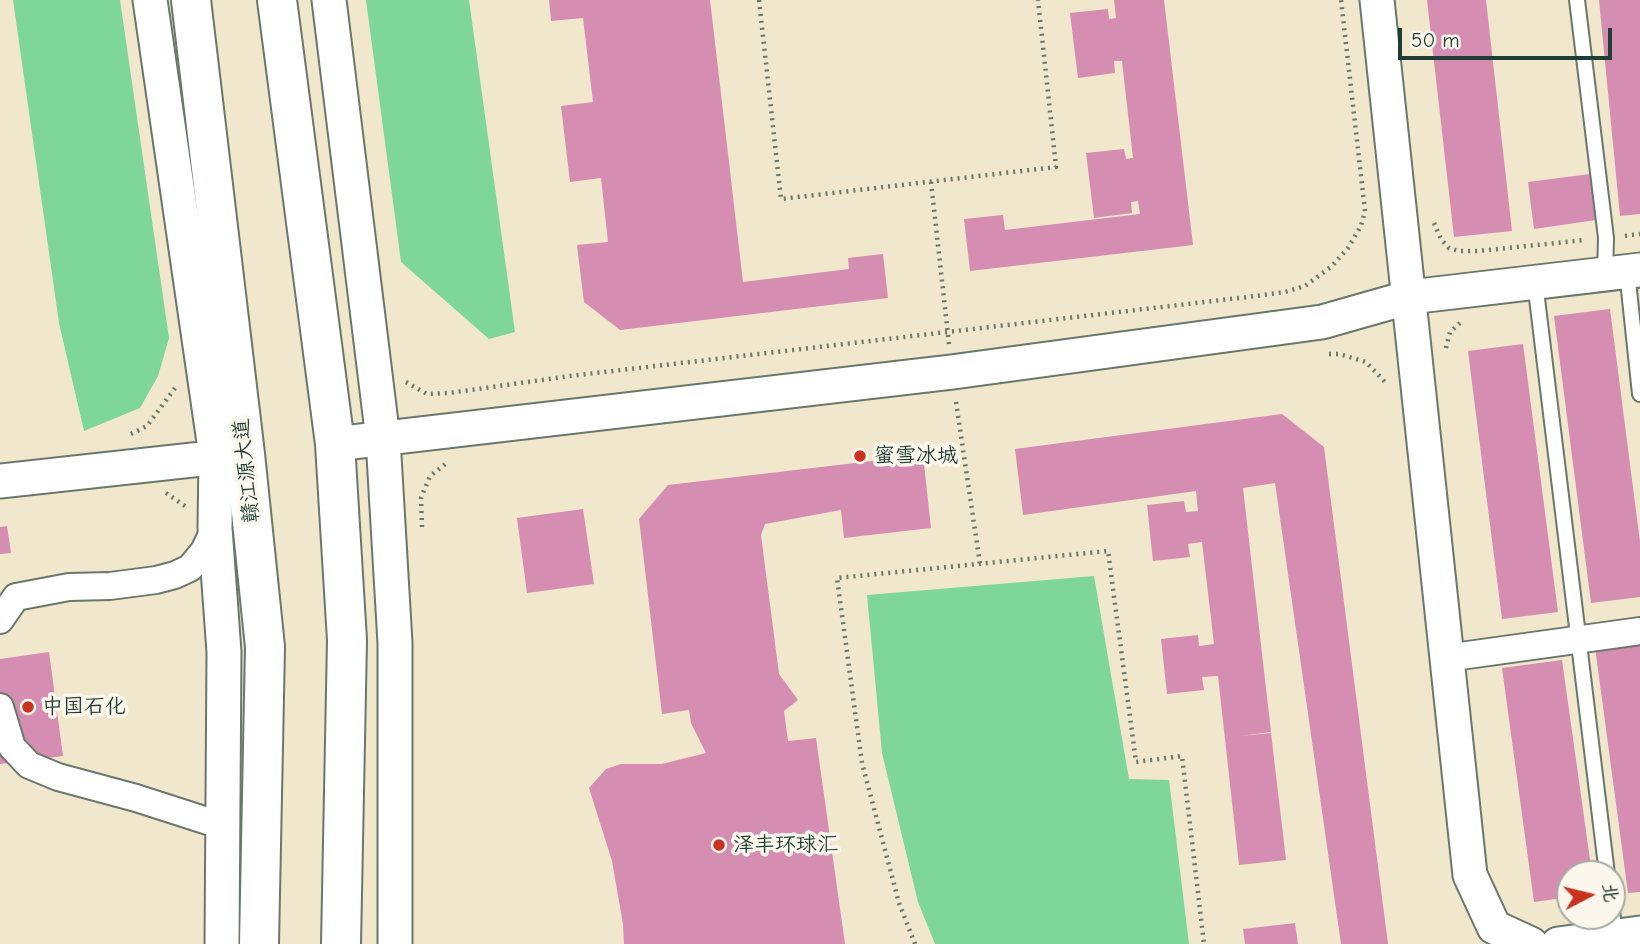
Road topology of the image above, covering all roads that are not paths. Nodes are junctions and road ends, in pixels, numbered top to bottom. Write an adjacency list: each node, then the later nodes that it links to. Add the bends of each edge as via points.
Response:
1 (150, 0): 13 (street)
2 (191, 0): 13 (main road, 赣江源大道)
3 (277, 0): 12 (main road)
4 (329, 0): 11 (street)
5 (1377, 0): 9 (street)
6 (1577, 0): 7 (lane, via 1606,238)
7 (1624, 272): 8 (street); 10 (lane)
8 (1535, 282): 9 (street); 18 (lane)
9 (1410, 298): 11 (street, via 1322,322 952,372); 19 (street)
10 (1640, 394)
11 (383, 439): 12 (street); 27 (street, via 395,643)
12 (335, 444): 26 (main road, via 348,640)
13 (231, 455): 14 (street); 15 (street); 25 (main road, 赣江源大道, via 265,647)
14 (0, 481)
15 (215, 528): 16 (street, via 190,568 175,575 16,597); 21 (street, via 223,652)
16 (0, 620)
17 (1640, 631): 18 (street)
18 (1578, 639): 19 (street); 22 (lane)
19 (1446, 657): 28 (street, via 1470,875 1494,927)
20 (0, 707): 21 (street, via 12,747 29,765)
21 (223, 826): 24 (street)
22 (1605, 860)
23 (1611, 930): 29 (street)
24 (222, 944)
25 (260, 944)
26 (341, 944)
27 (395, 944)
28 (1531, 944)
29 (1558, 944)

